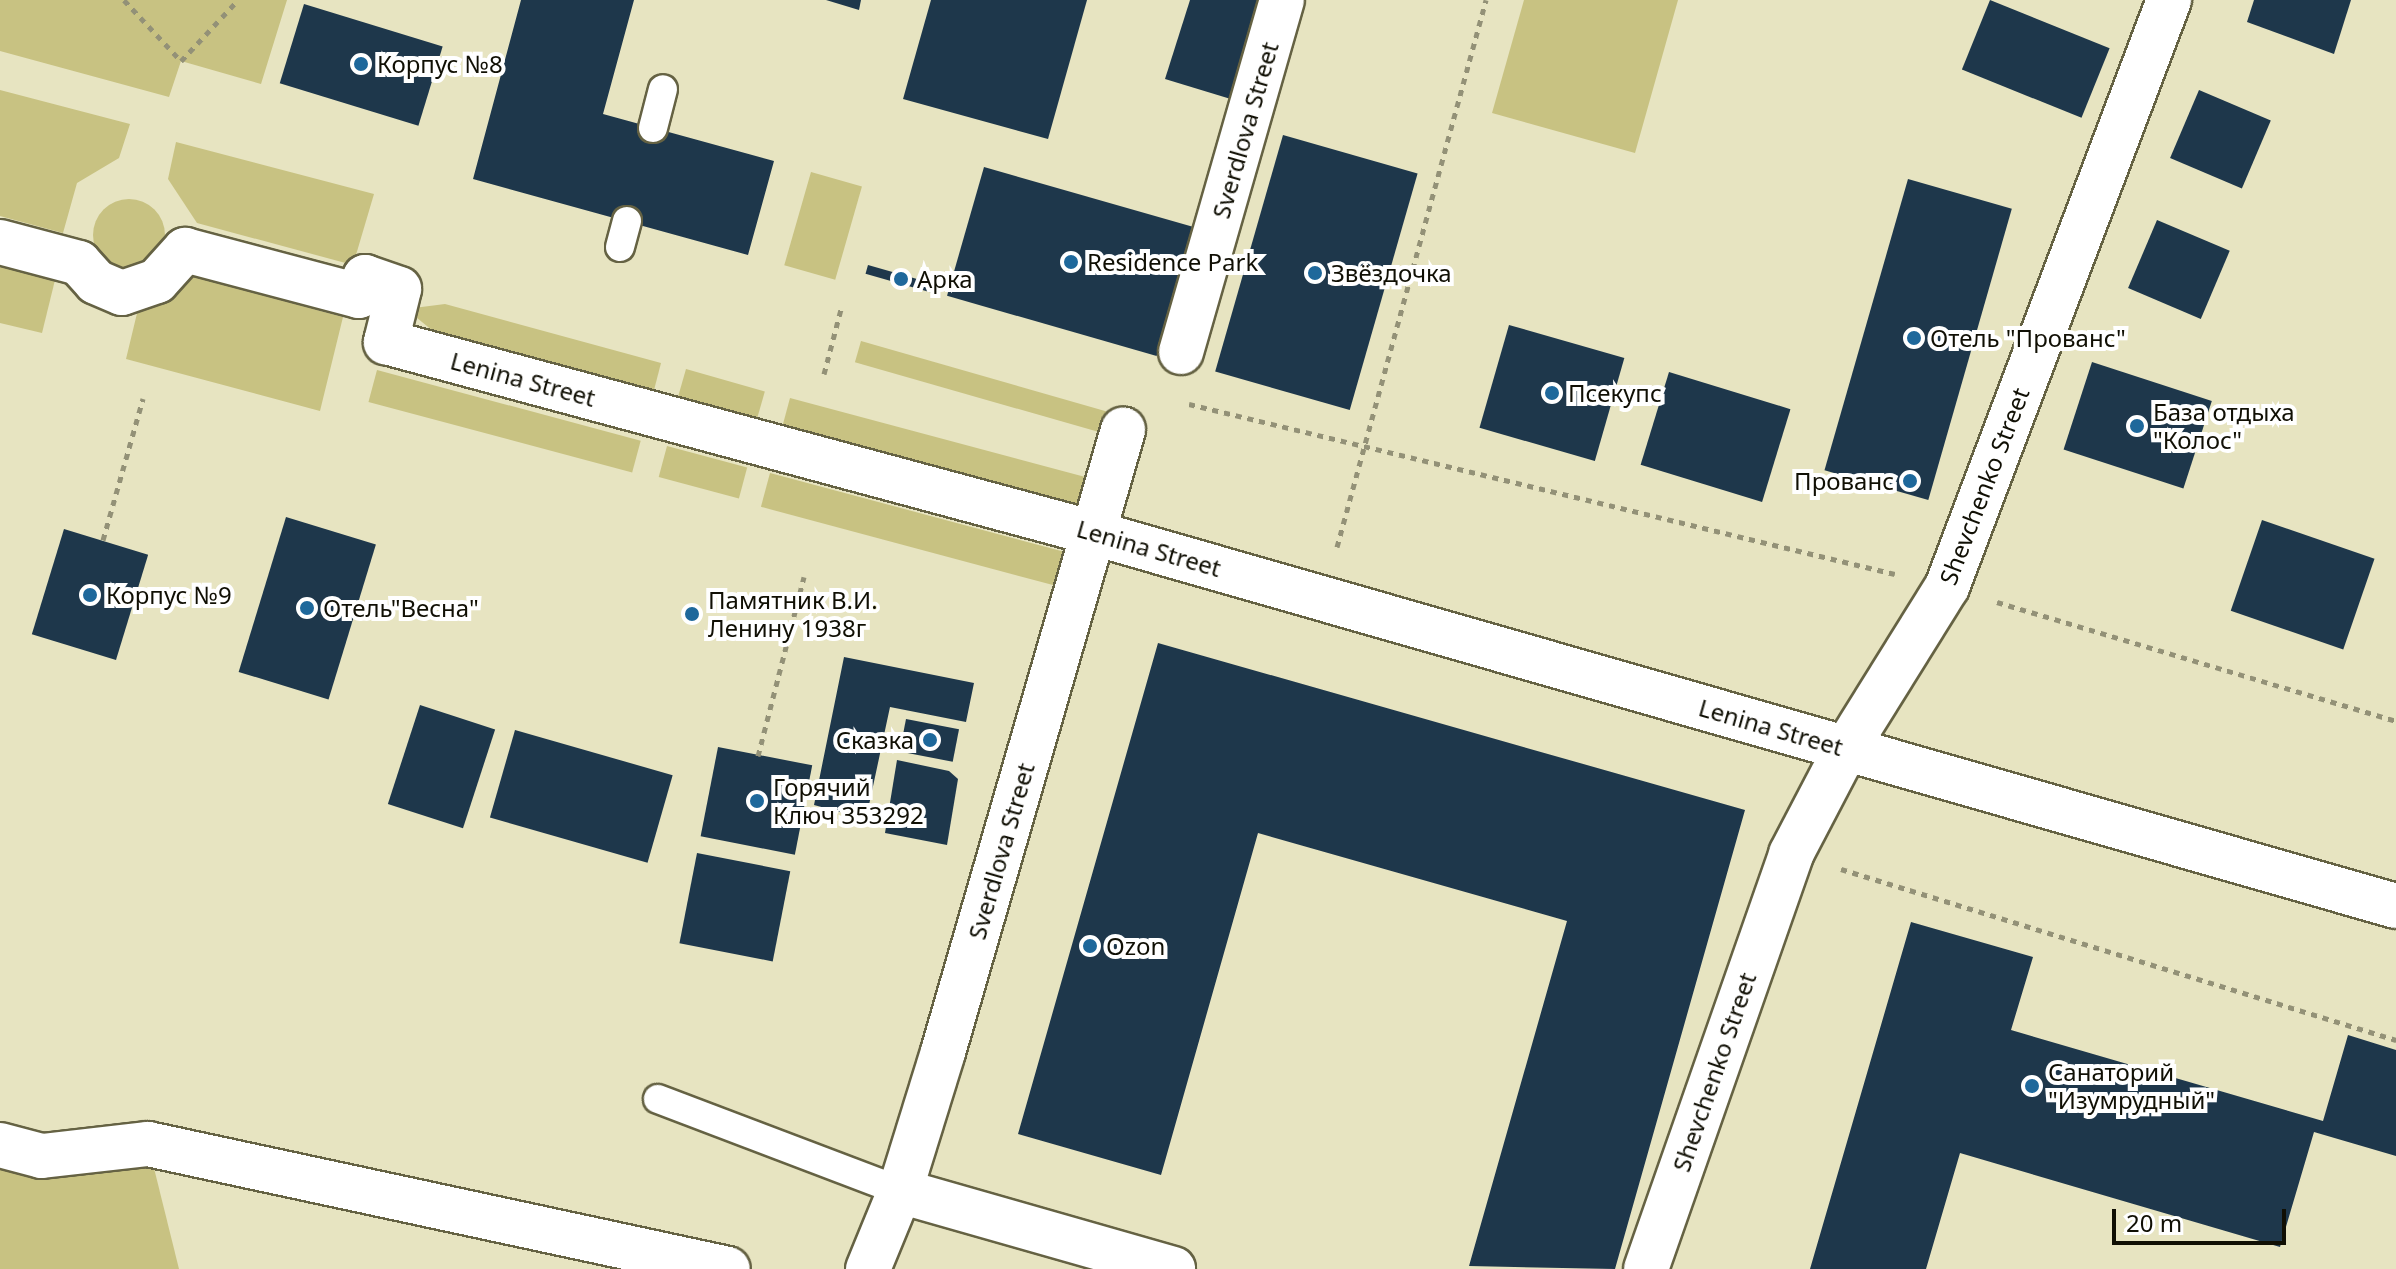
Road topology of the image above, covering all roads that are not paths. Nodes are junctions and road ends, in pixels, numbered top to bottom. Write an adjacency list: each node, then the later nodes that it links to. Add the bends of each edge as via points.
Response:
1 (1282, 0): 6 (street, Sverdlova Street)
2 (2169, 0): 9 (street, Shevchenko Street, via 1947,587)
3 (663, 89): 4 (lane)
4 (653, 128)
5 (0, 242): 8 (street, Lenina Street, via 79,263 96,282 122,293 157,281 185,250 359,296 365,277 399,289 386,342)
6 (1181, 352)
7 (1123, 430): 8 (street, Sverdlova Street)
8 (1094, 533): 9 (street, Lenina Street); 13 (street, Sverdlova Street)
9 (1846, 749): 10 (street, Lenina Street); 17 (street, Shevchenko Street, via 1791,854)
10 (2396, 906)
11 (658, 1099): 13 (lane)
12 (0, 1145): 14 (street, via 42,1156 148,1144)
13 (900, 1191): 15 (street, Sverdlova Street); 16 (street)
14 (728, 1269)
15 (868, 1269)
16 (1173, 1269)
17 (1646, 1269)

